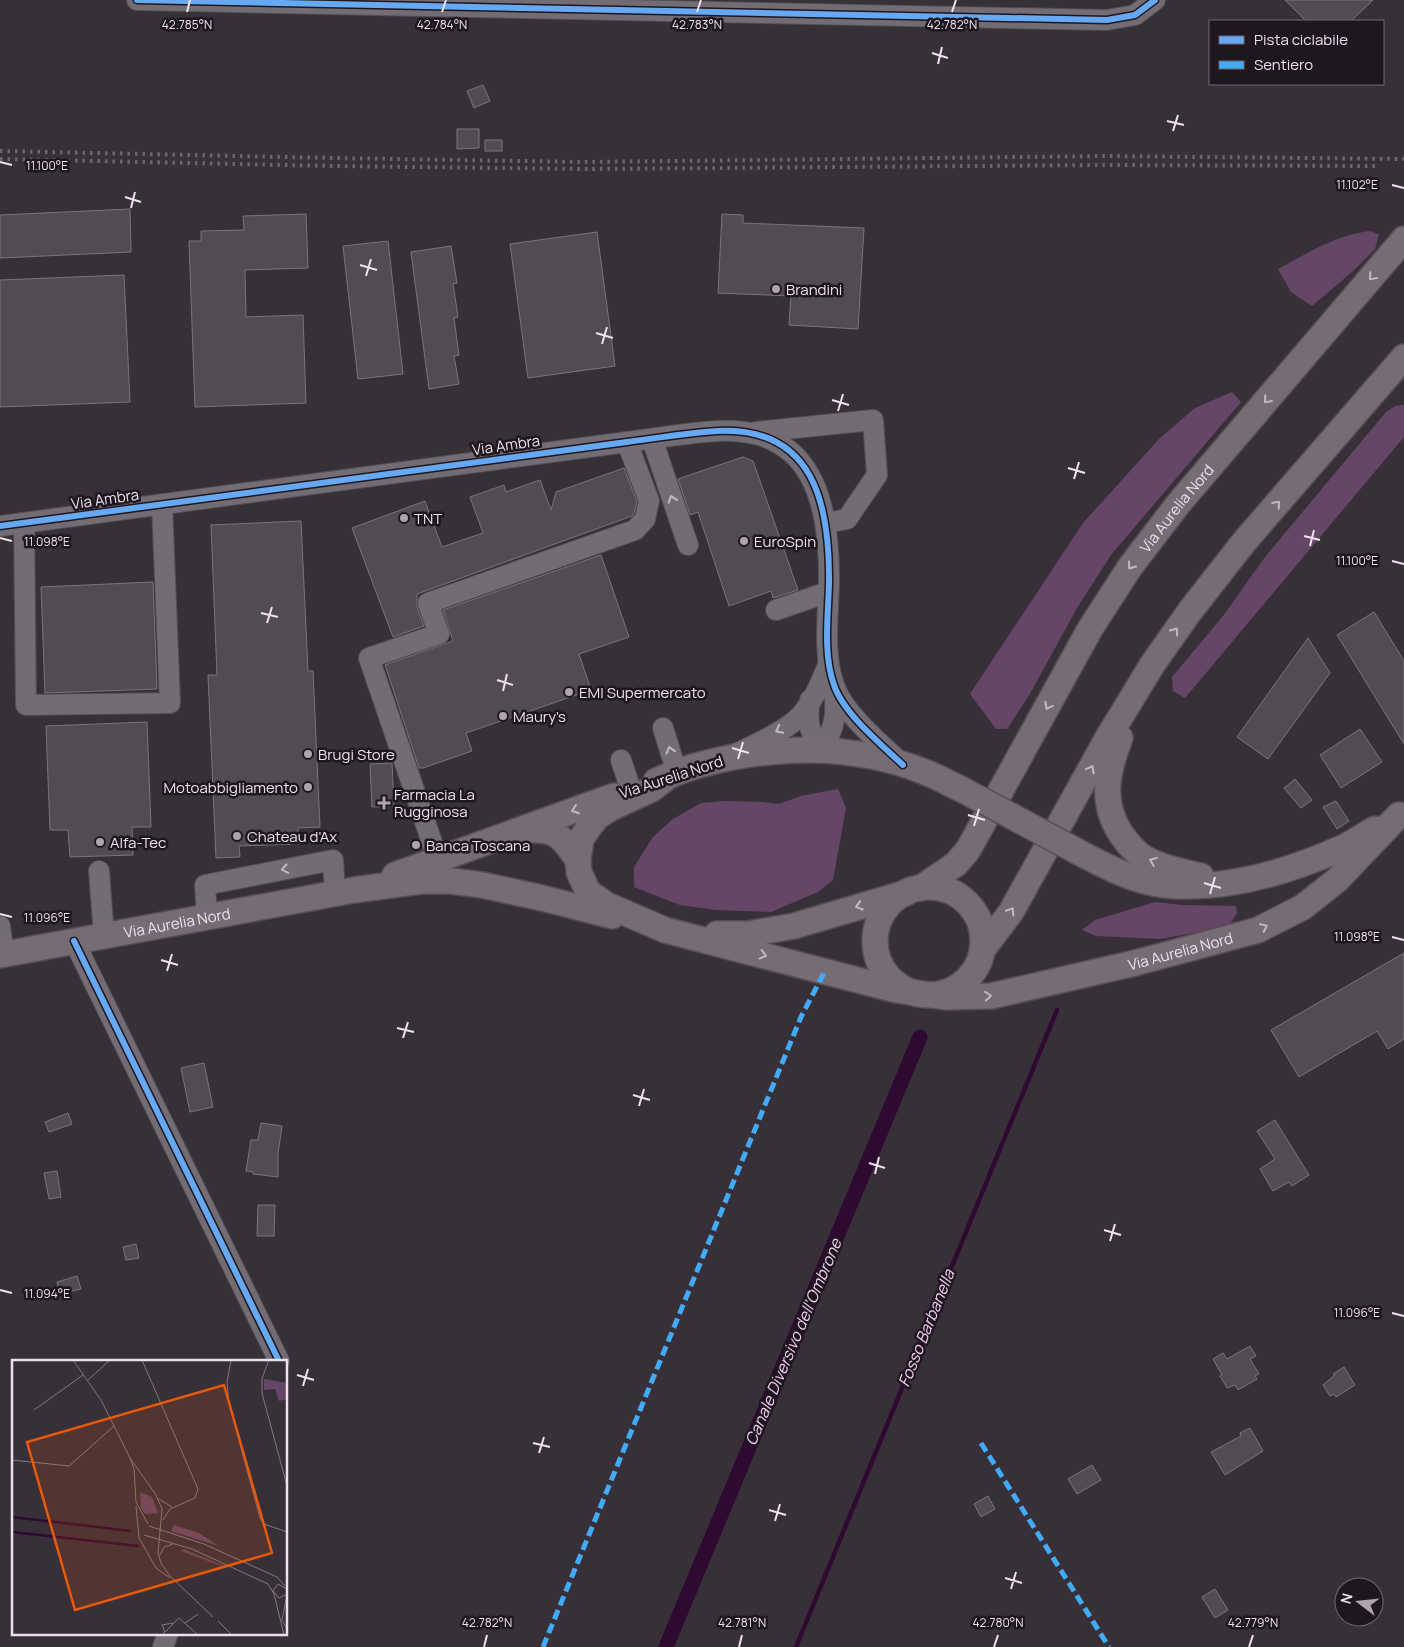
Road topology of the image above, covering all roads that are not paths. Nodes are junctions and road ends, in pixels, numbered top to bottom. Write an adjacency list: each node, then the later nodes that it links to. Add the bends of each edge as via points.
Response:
1 (137, 0): 2 (street, via 1107,20 1135,15)
2 (1155, 0)
3 (1404, 240): 32 (main road, Via Aurelia Nord, one-way to 32, via 1179,503 1130,567 1090,629 968,850 956,864)
4 (1404, 356): 16 (main road, one-way to 4, via 1190,611 1244,542)
5 (746, 433): 6 (street, Via Ambra, via 719,431); 10 (street, Via Ambra, via 775,442 798,458 819,494); 10 (street, via 874,420 877,475 847,520)
6 (652, 439): 7 (street, Via Ambra); 12 (street, one-way to 6)
7 (627, 442): 8 (street, Via Ambra); 28 (street, via 649,501 645,519 636,530 428,603 439,634 369,658)
8 (162, 504): 9 (street, Via Ambra); 9 (street, via 170,703 26,705)
9 (24, 523): 11 (street, Via Ambra)
10 (826, 523): 13 (street, Via Ambra)
11 (0, 526)
12 (688, 545)
13 (828, 592): 14 (street); 15 (street, Via Ambra)
14 (776, 610)
15 (828, 665): 17 (street); 18 (street)
16 (1142, 681): 31 (main road, one-way to 16, via 1179,871 1146,859 1129,846 1114,824 1108,805 1108,781 1116,748); 39 (main road, one-way to 16, via 1012,912)
17 (834, 688): 20 (street, via 835,723); 23 (street, via 862,727)
18 (810, 700): 20 (street, via 810,729); 21 (street, one-way to 21, via 792,723)
19 (663, 728): 24 (street, one-way to 19)
20 (823, 750): 21 (main road, Via Aurelia Nord, via 768,752); 23 (main road, Via Aurelia Nord, via 864,755)
21 (729, 758): 24 (main road, Via Aurelia Nord)
22 (621, 760): 25 (street)
23 (903, 765): 31 (main road, Via Aurelia Nord, bridge, via 963,790 1114,871 1165,885)
24 (674, 774): 25 (main road, Via Aurelia Nord); 29 (main road, via 597,817 581,839)
25 (631, 790): 27 (main road, Via Aurelia Nord, one-way to 27)
26 (1402, 813): 31 (main road, Via Aurelia Nord, via 1343,847 1283,870); 41 (main road, Via Aurelia Nord, one-way to 26, via 991,996 1135,963 1258,930 1303,907 1337,880)
27 (519, 831): 28 (main road, Via Aurelia Nord); 29 (main road, via 540,829 553,833 562,839)
28 (438, 860): 33 (main road, Via Aurelia Nord)
29 (578, 860): 36 (main road, via 584,884 593,896)
30 (99, 871): 37 (street)
31 (1233, 882)
32 (914, 890): 36 (main road, one-way to 36, via 773,931 704,934); 39 (main road, via 936,887 962,898 980,922); 41 (main road, Via Aurelia Nord, via 894,900 885,910 878,922 876,950 887,975 903,988)
33 (345, 891): 34 (main road, Via Aurelia Nord); 34 (street, one-way to 34, via 333,860 205,885); 36 (main road, Via Aurelia Nord, via 421,881 452,881 542,898)
34 (206, 917): 37 (main road, Via Aurelia Nord)
35 (0, 926): 40 (street)
36 (665, 930): 41 (main road, one-way to 41)
37 (104, 936): 38 (main road, Via Aurelia Nord)
38 (74, 942): 40 (main road, Via Aurelia Nord); 42 (street)
39 (982, 950): 41 (main road, via 978,964 961,985 936,995)
40 (2, 955)
41 (922, 995)
42 (279, 1360)
43 (168, 1634): 44 (street)
44 (163, 1647)

